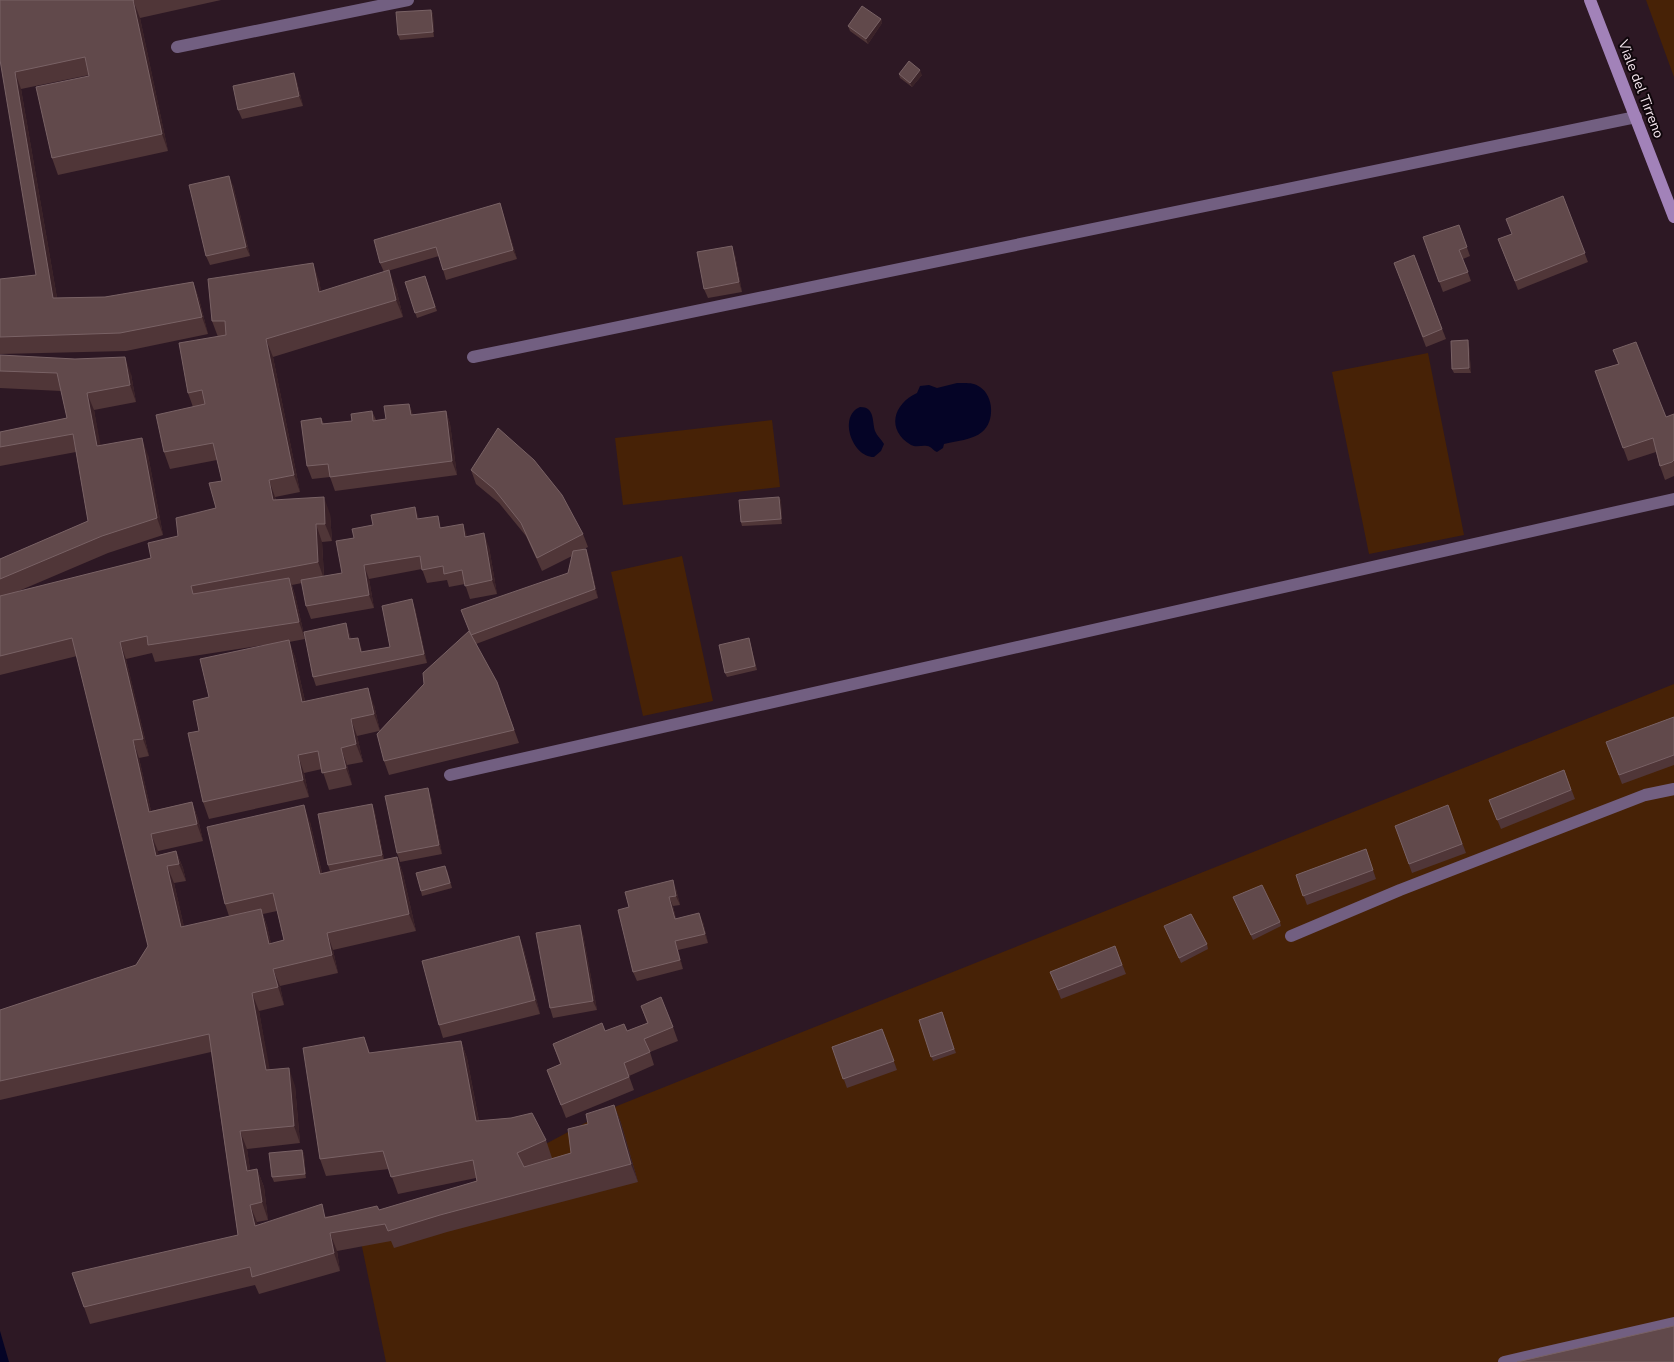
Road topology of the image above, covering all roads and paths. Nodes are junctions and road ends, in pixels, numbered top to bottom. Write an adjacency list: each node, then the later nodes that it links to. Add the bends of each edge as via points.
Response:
1 (408, 0): 3 (lane)
2 (1590, 0): 4 (main road, Viale del Tirreno)
3 (177, 46)
4 (1636, 117): 5 (main road, Viale del Tirreno); 6 (lane)
5 (1674, 217)
6 (474, 357)
7 (1674, 499): 8 (lane)
8 (450, 775)
9 (1674, 789): 10 (lane, via 1645,795)
10 (1291, 936)
11 (1674, 1323): 12 (lane)
12 (1504, 1362)

